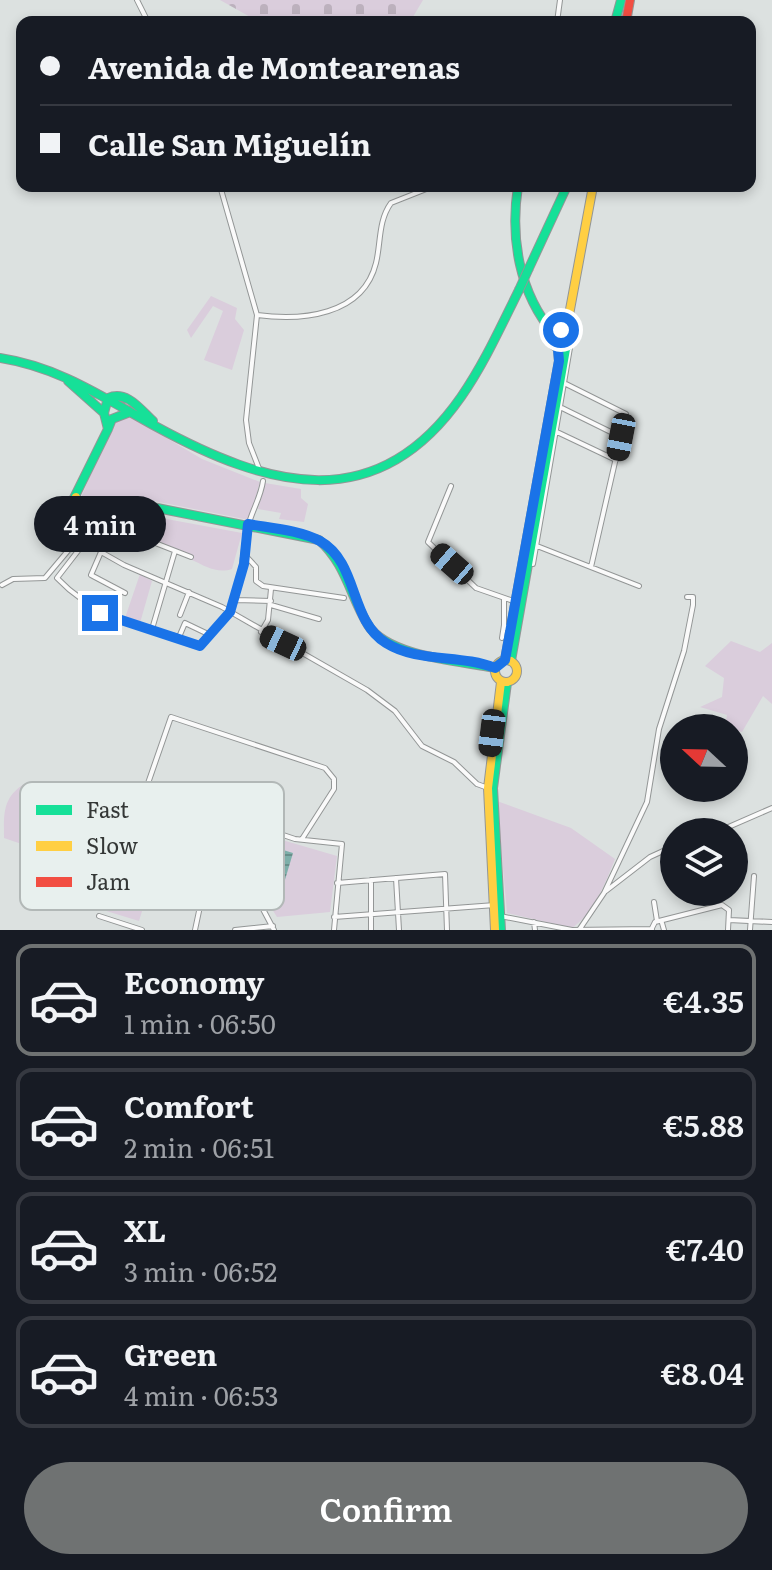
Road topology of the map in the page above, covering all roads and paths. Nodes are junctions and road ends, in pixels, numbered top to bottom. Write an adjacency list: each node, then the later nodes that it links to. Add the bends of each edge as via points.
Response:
1 (222, 192): 6 (street)
2 (419, 192): 6 (street, via 388,208 375,269 357,293 307,319)
3 (517, 192): 8 (main road, via 513,217 518,257 543,320)
4 (563, 192): 18 (main road, bridge, via 470,385 425,440 392,462 360,476 309,483 266,477 229,465)
5 (592, 192): 7 (main road)
6 (257, 315): 23 (street, via 246,420)
7 (566, 331): 8 (main road); 9 (main road)
8 (554, 334): 9 (main road, via 552,344)
9 (565, 347): 12 (street); 45 (main road); 57 (main road)
10 (0, 358): 11 (main road)
11 (60, 374): 13 (main road); 16 (main road)
12 (566, 384): 14 (street); 21 (street, via 626,414)
13 (112, 400): 15 (main road); 16 (main road); 17 (main road); 18 (main road, via 117,394 125,396)
14 (561, 408): 20 (street); 21 (street)
15 (131, 412): 17 (main road); 18 (main road)
16 (104, 413): 19 (main road)
17 (112, 419): 19 (main road)
18 (160, 428)
19 (108, 429): 26 (main road, via 77,492 76,504)
20 (557, 432): 22 (street); 28 (street)
21 (621, 437): 22 (street)
22 (616, 460): 34 (street)
23 (260, 471)
24 (263, 481): 27 (street)
25 (451, 486): 43 (street, via 428,542 476,588)
26 (99, 522): 27 (main road, via 143,507); 29 (street); 30 (street); 36 (street, via 45,578 13,579); 52 (street, via 57,578 90,608)
27 (248, 524): 31 (street); 58 (main road, via 307,536 327,546 343,566 369,627 386,643)
28 (537, 546): 33 (street); 34 (street)
29 (175, 551): 32 (street); 35 (street)
30 (101, 552): 35 (street); 40 (street, via 91,575)
31 (245, 555): 38 (street, via 256,567 256,581); 44 (street)
32 (191, 557)
33 (533, 564)
34 (591, 567): 37 (street)
35 (164, 581): 39 (street); 52 (street)
36 (2, 585)
37 (639, 586)
38 (271, 589): 42 (street); 46 (street)
39 (189, 592): 47 (street); 50 (street)
40 (125, 593)
41 (687, 597): 71 (street, via 693,597 693,605 659,729 647,802)
42 (344, 598)
43 (504, 598): 45 (street); 48 (street)
44 (233, 601): 46 (street); 47 (street); 49 (street)
45 (514, 602): 48 (street); 54 (main road)
46 (271, 603): 51 (street); 53 (street)
47 (222, 607): 49 (street)
48 (507, 609): 54 (street)
49 (230, 612): 53 (street); 55 (street)
50 (180, 615)
51 (319, 619)
52 (152, 630): 56 (street)
53 (261, 632): 61 (street, via 367,690 395,711 422,746)
54 (505, 632): 57 (main road)
55 (208, 634): 56 (street, via 200,646); 56 (street, via 185,623)
56 (179, 637)
57 (508, 660): 58 (main road); 59 (main road, via 516,675)
58 (495, 668): 59 (main road, via 495,676)
59 (504, 682): 61 (main road)
60 (148, 782): 65 (street, via 171,717 325,768 334,789)
61 (490, 788): 73 (main road); 80 (main road)
62 (772, 808): 63 (street)
63 (748, 818)
64 (284, 833): 65 (street)
65 (302, 839): 70 (street, via 342,844)
66 (660, 852): 71 (street)
67 (754, 876): 82 (street)
68 (396, 878): 69 (street); 74 (street, via 445,874); 77 (street)
69 (371, 880): 70 (street); 78 (street)
70 (337, 883): 81 (street)
71 (604, 893): 98 (street)
72 (654, 902): 85 (street)
73 (495, 905): 74 (street); 96 (main road)
74 (446, 909): 77 (street); 95 (street)
75 (199, 910): 90 (street)
76 (264, 910): 87 (street)
77 (399, 913): 78 (street); 94 (street)
78 (371, 914): 81 (street); 93 (street)
79 (99, 916): 89 (street)
80 (500, 916): 84 (street); 96 (main road)
81 (334, 917): 92 (street)
82 (751, 919): 83 (street); 86 (street); 101 (street)
83 (729, 920): 85 (street, via 728,906 722,905); 100 (street)
84 (534, 922): 97 (street); 98 (street)
85 (660, 922): 88 (street); 99 (street)
86 (772, 922)
87 (274, 928): 91 (street)
88 (652, 929): 98 (street)
89 (142, 930)
90 (195, 930)
91 (235, 930)
92 (334, 930)
93 (371, 930)
94 (399, 930)
95 (447, 930)
96 (498, 930)
97 (535, 930)
98 (579, 930)
99 (664, 930)
100 (728, 930)
101 (750, 930)

